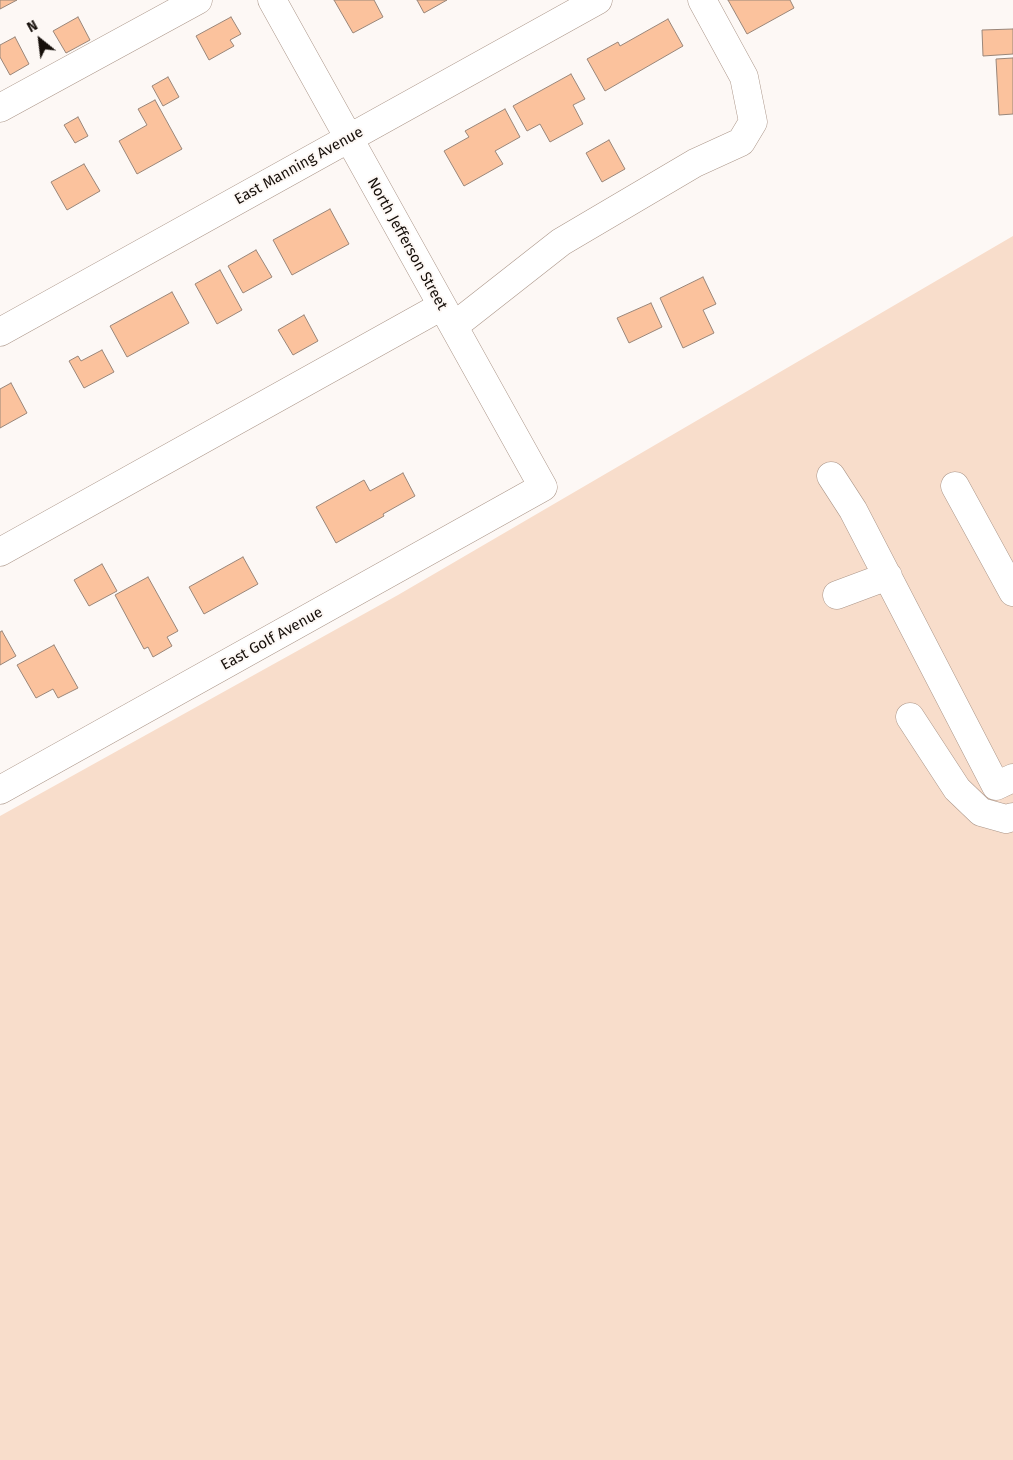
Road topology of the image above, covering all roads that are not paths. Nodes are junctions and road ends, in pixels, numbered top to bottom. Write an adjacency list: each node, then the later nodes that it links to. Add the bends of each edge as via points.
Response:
1 (198, 0): 5 (street)
2 (272, 0): 6 (street, North Jefferson Street)
3 (598, 0): 6 (street, East Manning Avenue)
4 (702, 0): 7 (street, via 744,76 753,122 742,142 695,163 561,242)
5 (0, 108)
6 (349, 138): 7 (street, North Jefferson Street); 8 (street, East Manning Avenue)
7 (448, 316): 11 (street, North Jefferson Street); 12 (street)
8 (0, 332)
9 (831, 476): 13 (street)
10 (955, 486): 14 (street)
11 (543, 488): 18 (street, East Golf Avenue)
12 (0, 552)
13 (888, 576): 15 (street); 17 (street)
14 (1013, 592)
15 (837, 595)
16 (910, 718): 19 (street, via 957,789 981,812 1006,819)
17 (1005, 782)
18 (0, 790)
19 (1013, 817)

